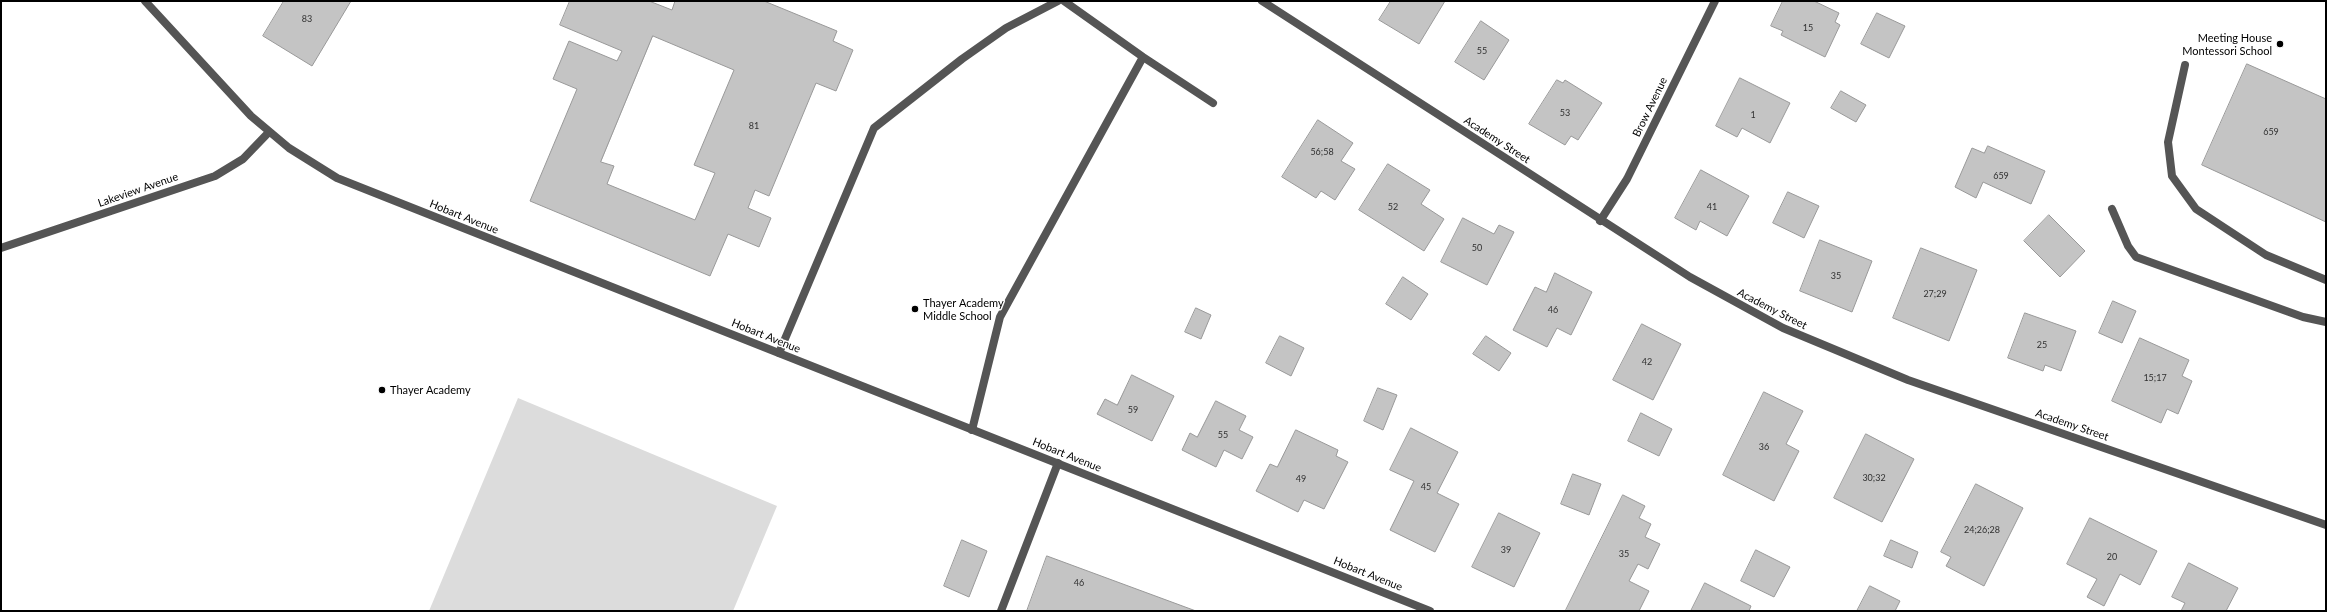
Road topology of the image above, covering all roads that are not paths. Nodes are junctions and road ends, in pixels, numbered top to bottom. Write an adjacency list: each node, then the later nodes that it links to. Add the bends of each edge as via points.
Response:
1 (145, 1): 9 (street, Hobart Avenue, via 233,98)
2 (1058, 1): 15 (street, via 1006,28 874,128)
3 (1064, 1): 6 (street)
4 (1262, 1): 11 (street, Academy Street)
5 (1715, 1): 11 (street, Brow Avenue, via 1627,179)
6 (1143, 57): 8 (street); 16 (street, via 1000,317)
7 (2185, 66): 13 (street, via 2168,142 2172,176 2196,209 2266,255)
8 (1213, 103)
9 (269, 132): 12 (street, Lakeview Avenue, via 243,159 215,176); 15 (street, Hobart Avenue, via 337,178)
10 (2112, 209): 14 (street, via 2128,246 2136,257 2303,317)
11 (1600, 221): 18 (street, Academy Street, via 1738,304 1783,328 1849,357 1908,380)
12 (1, 248)
13 (2326, 280)
14 (2326, 322)
15 (779, 353): 16 (street, Hobart Avenue)
16 (972, 430): 17 (street, Hobart Avenue)
17 (1058, 463): 19 (street); 20 (street, Hobart Avenue)
18 (2326, 525)
19 (1001, 611)
20 (1430, 611)

